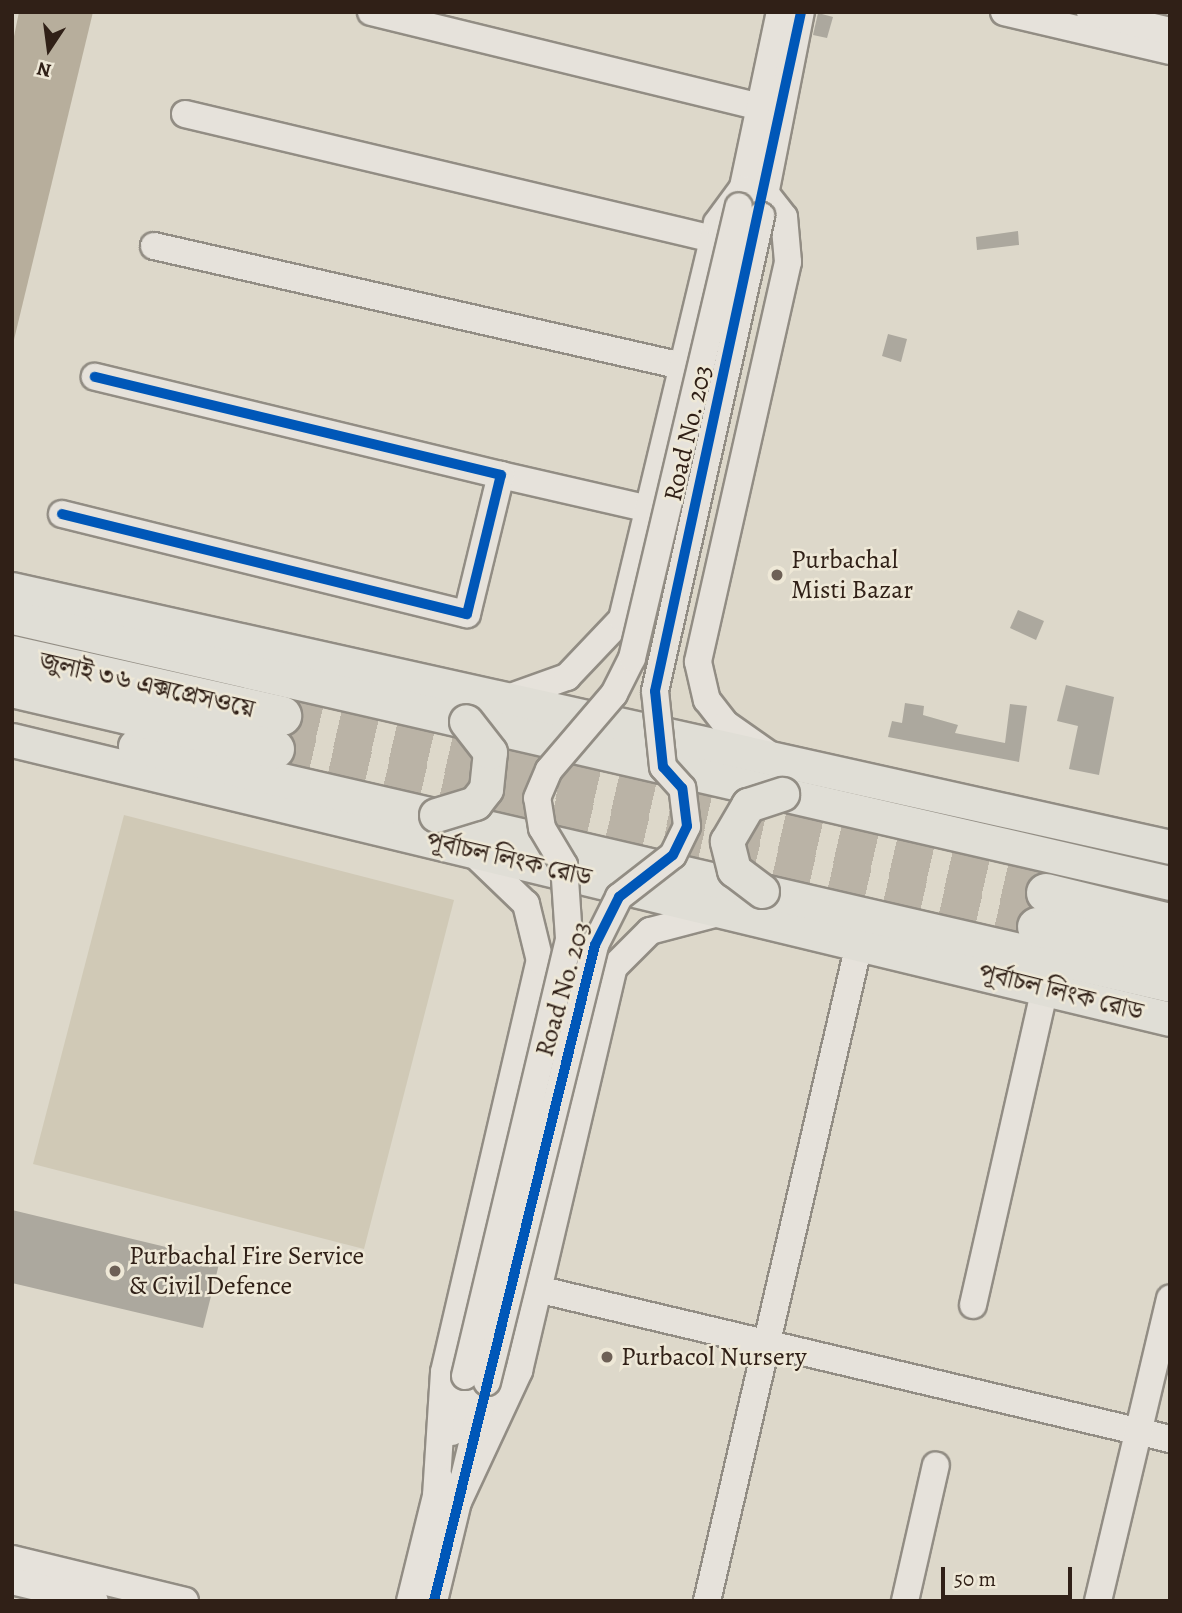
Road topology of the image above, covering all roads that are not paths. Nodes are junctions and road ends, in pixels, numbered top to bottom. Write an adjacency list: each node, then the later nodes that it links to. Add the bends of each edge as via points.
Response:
1 (371, 12): 8 (street)
2 (780, 12): 8 (street, Road No. 203)
3 (801, 12): 10 (street, Road No. 203)
4 (1006, 12): 7 (street)
5 (1090, 12): 6 (street)
6 (1170, 31)
7 (1170, 51)
8 (760, 107): 10 (street, Road No. 203)
9 (186, 114): 11 (street)
10 (752, 202): 11 (street, Road No. 203, via 726,203); 24 (street, Road No. 203, bridge, via 632,659); 25 (street, via 784,217 788,262 698,662 707,699 726,724); 26 (street, Road No. 203, bridge, via 655,691)
11 (713, 239): 13 (street, Road No. 203)
12 (154, 246): 13 (street)
13 (682, 366): 16 (street, Road No. 203)
14 (94, 377): 15 (street)
15 (501, 475): 16 (street); 17 (street, via 467,614)
16 (649, 509): 20 (street, Road No. 203, via 622,619 602,646 567,677)
17 (62, 514)
18 (14, 599): 20 (main road); 21 (main road)
19 (25, 684): 22 (highway, জুলাই ৩৬ এক্সপ্রেসওয়ে); 28 (main road)
20 (508, 698): 25 (main road)
21 (466, 721): 24 (main road, bridge); 28 (main road, bridge, via 490,752 486,789 475,803)
22 (279, 733)
23 (12, 740): 31 (main road, পূর্বাচল লিংক রোড)
24 (574, 746): 26 (main road); 29 (street, Road No. 203, bridge, via 549,770 537,798 536,815)
25 (771, 756): 30 (main road)
26 (663, 767): 27 (main road, bridge); 32 (street, Road No. 203, bridge, via 682,788 687,826 673,855)
27 (782, 794): 33 (main road); 34 (main road, bridge, via 748,805 727,841 734,870)
28 (436, 815): 29 (main road, bridge)
29 (553, 842): 32 (main road); 46 (street, Road No. 203, bridge, via 568,901 564,971)
30 (1170, 847)
31 (468, 849): 35 (main road, পূর্বাচল লিংক রোড); 47 (street, Road No. 203, via 526,904 540,942)
32 (657, 866): 34 (main road, bridge); 46 (street, Road No. 203, bridge, via 619,897 595,945)
33 (1170, 883)
34 (762, 891): 39 (main road)
35 (734, 912): 37 (main road, পূর্বাচল লিংক রোড); 42 (street, Road No. 203, via 671,921 629,946 614,967)
36 (1170, 923): 38 (highway, via 1041,910)
37 (859, 944): 40 (main road, পূর্বাচল লিংক রোড); 45 (street)
38 (1170, 957)
39 (1170, 985)
40 (1045, 989): 41 (main road, পূর্বাচল লিংক রোড); 44 (street)
41 (1170, 1019)
42 (537, 1289): 45 (street); 47 (street, Road No. 203)
43 (1170, 1298): 48 (street)
44 (973, 1305)
45 (767, 1343): 48 (street); 58 (street)
46 (476, 1379): 47 (street, Road No. 203)
47 (470, 1408): 51 (street, Road No. 203); 51 (street, Road No. 203)
48 (1138, 1432): 49 (street); 60 (street)
49 (1170, 1439)
50 (936, 1465): 59 (street)
51 (447, 1499): 56 (street, Road No. 203); 57 (street, Road No. 203)
52 (12, 1559): 55 (street)
53 (12, 1581): 54 (street)
54 (95, 1601)
55 (185, 1601)
56 (411, 1601)
57 (434, 1601)
58 (707, 1601)
59 (905, 1601)
60 (1098, 1601)

